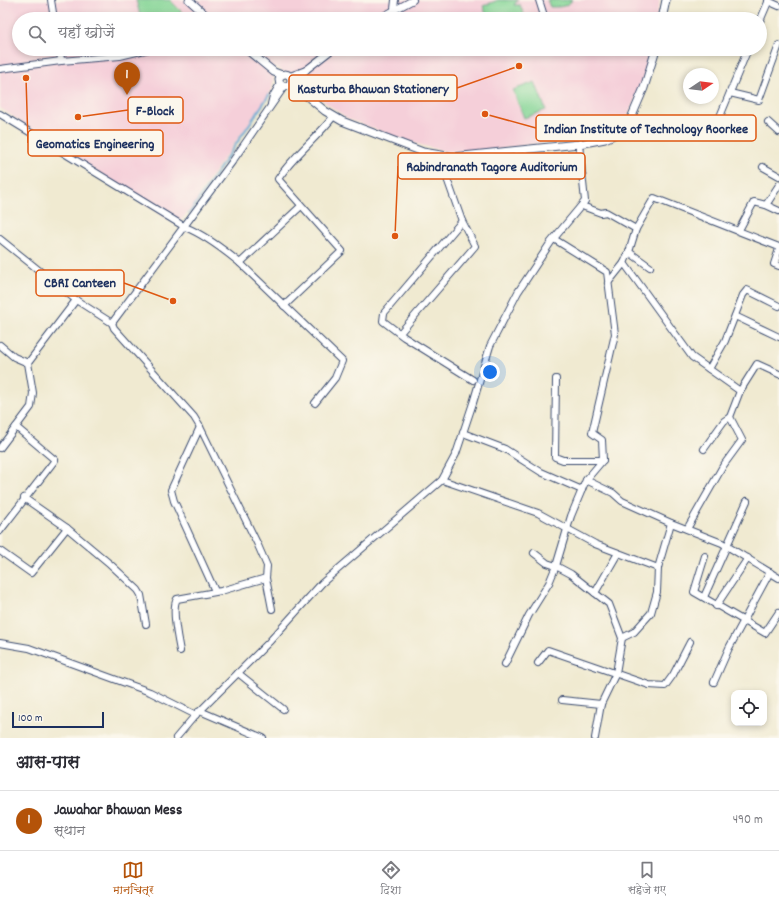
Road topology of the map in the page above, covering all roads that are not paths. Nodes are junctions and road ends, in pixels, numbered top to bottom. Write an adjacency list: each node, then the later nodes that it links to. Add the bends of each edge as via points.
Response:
1 (51, 0): 11 (street)
2 (189, 0): 10 (street)
3 (395, 0): 9 (street)
4 (413, 0): 9 (street)
5 (539, 0): 13 (street)
6 (666, 0): 14 (street)
7 (769, 1): 8 (street); 15 (street)
8 (779, 6)
9 (394, 9): 12 (street)
10 (200, 10)
11 (53, 12)
12 (389, 12)
13 (543, 12)
14 (663, 12)
15 (764, 12)
16 (779, 45): 26 (street, via 759,100)
17 (61, 56): 23 (street)
18 (120, 56): 23 (street)
19 (255, 56): 25 (street)
20 (325, 56): 25 (street)
21 (654, 56): 32 (street, via 629,123 620,132 605,139)
22 (745, 56): 26 (street)
23 (61, 61): 24 (street)
24 (0, 69)
25 (285, 81): 28 (street); 42 (street, via 276,100)
26 (730, 93): 30 (street)
27 (0, 114): 42 (street)
28 (333, 117): 33 (street); 38 (street, via 285,167 278,179)
29 (768, 122): 31 (street)
30 (716, 126)
31 (779, 132)
32 (579, 144): 33 (street, via 453,157); 39 (street, via 586,201)
33 (439, 156): 41 (street)
34 (763, 167): 35 (street)
35 (779, 176)
36 (779, 185): 37 (street)
37 (766, 205): 40 (street); 44 (street, via 754,202)
38 (301, 206): 49 (street); 55 (street, via 342,252)
39 (582, 206): 43 (street, via 601,213 606,212); 46 (street)
40 (779, 211)
41 (462, 221): 59 (street, via 475,246); 59 (street, via 384,313 383,321)
42 (185, 227): 49 (street, via 224,249); 58 (street)
43 (636, 229): 44 (street, via 654,198); 48 (street)
44 (739, 230): 47 (street)
45 (0, 239): 54 (street)
46 (554, 239): 53 (street, via 607,272); 72 (street, via 518,292 490,346)
47 (779, 248): 51 (street, via 774,264)
48 (629, 252): 50 (street); 52 (street)
49 (240, 263): 55 (street)
50 (624, 263): 53 (street); 63 (street, via 692,357)
51 (779, 266)
52 (650, 267)
53 (608, 283): 75 (street, via 615,334 592,433 602,440)
54 (76, 300): 58 (street); 62 (street)
55 (284, 306): 68 (street, via 342,361 335,378)
56 (779, 306): 57 (street, via 747,290)
57 (735, 316): 60 (street); 63 (street, via 725,341)
58 (112, 323): 71 (street)
59 (400, 333): 66 (street)
60 (779, 337)
61 (0, 345): 62 (street, via 14,357)
62 (28, 363): 70 (street, via 33,393 30,407)
63 (709, 369): 67 (street)
64 (779, 374): 67 (street, via 757,364)
65 (556, 379): 75 (street, via 555,457 563,460)
66 (473, 380)
67 (740, 391): 69 (street)
68 (315, 402)
69 (730, 417): 74 (street, via 719,427); 83 (street, via 742,440 723,466)
70 (16, 427): 73 (street); 79 (street, via 54,460)
71 (200, 427): 95 (street, via 257,543 267,566); 97 (street, via 171,490)
72 (463, 432): 76 (street, via 456,454); 78 (street, via 505,450 541,472)
73 (1, 446)
74 (704, 449)
75 (603, 460): 77 (street)
76 (442, 480): 84 (street, via 538,513); 111 (street, via 322,583)
77 (586, 480): 78 (street); 81 (street, via 613,493 622,501)
78 (582, 490): 84 (street)
79 (24, 498): 82 (street); 85 (street)
80 (747, 501): 86 (street)
81 (671, 523): 83 (street); 93 (street)
82 (66, 528): 87 (street, via 31,573); 104 (street, via 138,590)
83 (687, 528): 86 (street)
84 (567, 529): 89 (street); 92 (street)
85 (0, 531)
86 (728, 546): 91 (street); 99 (street)
87 (0, 551)
88 (534, 553): 92 (street)
89 (618, 553): 93 (street); 98 (street)
90 (705, 556): 99 (street, via 694,592)
91 (748, 558): 94 (street); 100 (street)
92 (556, 566): 98 (street); 109 (street)
93 (658, 568): 105 (street, via 657,592 651,613 634,632)
94 (770, 572): 96 (street); 103 (street)
95 (266, 578): 97 (street, via 221,592); 101 (street)
96 (779, 578)
97 (215, 591): 108 (street, via 177,599 175,602)
98 (595, 593): 105 (street, via 609,604)
99 (704, 597): 100 (street)
100 (716, 606): 103 (street)
101 (272, 609)
102 (779, 612): 103 (street, via 765,633)
103 (744, 621): 113 (street)
104 (146, 624)
105 (622, 638): 112 (street)
106 (690, 642): 112 (street, via 665,686 649,684)
107 (0, 643): 117 (street, via 29,648 150,692)
108 (180, 651)
109 (505, 664)
110 (538, 664): 112 (street, via 548,650)
111 (238, 673): 116 (street); 117 (street)
112 (616, 673): 115 (street)
113 (714, 682)
114 (562, 700): 115 (street)
115 (602, 704): 120 (street)
116 (283, 709)
117 (198, 713): 118 (street); 119 (street)
118 (176, 738)
119 (263, 738)
120 (595, 738)

